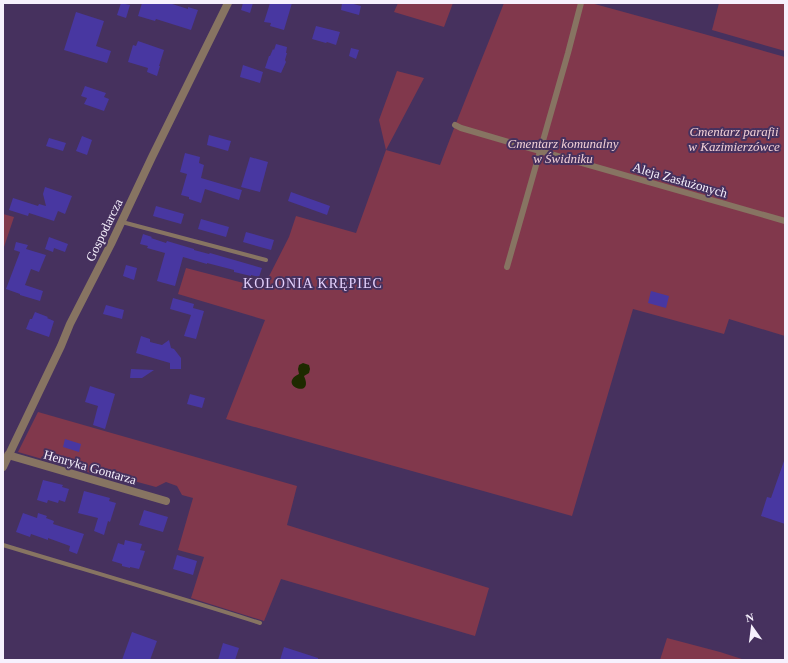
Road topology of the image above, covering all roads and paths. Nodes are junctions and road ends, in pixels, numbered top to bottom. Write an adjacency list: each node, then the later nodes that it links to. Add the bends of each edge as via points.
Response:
1 (228, 3): 6 (street, Gospodarcza)
2 (581, 3): 4 (street)
3 (455, 125): 4 (street, Aleja Zasłużonych)
4 (540, 151): 5 (street, Aleja Zasłużonych); 8 (street)
5 (785, 221)
6 (122, 222): 7 (lane); 9 (street, Gospodarcza)
7 (266, 260)
8 (507, 267)
9 (8, 455): 10 (street, Gospodarcza); 11 (street, Henryka Gontarza)
10 (3, 467)
11 (166, 501)
12 (3, 545): 13 (lane)
13 (260, 623)

